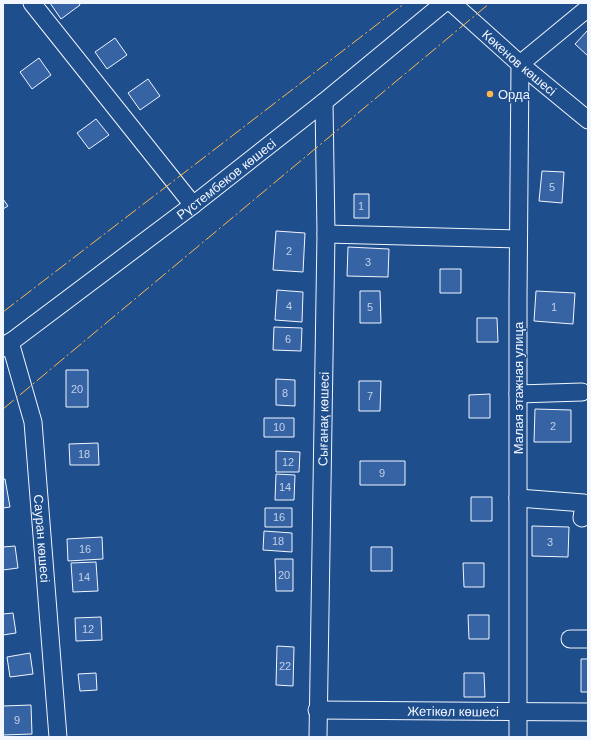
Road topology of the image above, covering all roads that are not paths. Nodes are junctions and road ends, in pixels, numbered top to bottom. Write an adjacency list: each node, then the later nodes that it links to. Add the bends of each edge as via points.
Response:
1 (32, 3): 8 (street)
2 (444, 3): 6 (street, Рүстембеков көшесі)
3 (452, 3): 5 (street, Көкенов көшесі)
4 (588, 8): 5 (street)
5 (520, 64): 7 (street, Көкенов көшесі); 10 (street, Малая этажная улица)
6 (324, 102): 8 (street, Рүстембеков көшесі); 9 (street, Сығанақ көшесі)
7 (588, 120)
8 (193, 206): 11 (street, Рүстембеков көшесі)
9 (326, 234): 10 (street); 18 (street, Сығанақ көшесі)
10 (518, 239): 13 (street, Малая этажная улица)
11 (6, 345): 21 (street, Сауран көшесі, via 33,422)
12 (582, 392): 13 (street)
13 (518, 394): 14 (street, Малая этажная улица)
14 (518, 498): 15 (street, via 584,503); 19 (street, Малая этажная улица)
15 (582, 518)
16 (570, 639): 17 (street)
17 (588, 639)
18 (317, 710): 19 (street, Жетікөл көшесі); 22 (street, Сығанақ көшесі)
19 (518, 712): 20 (street, Жетікөл көшесі); 23 (street, Малая этажная улица)
20 (588, 712)
21 (58, 737)
22 (318, 737)
23 (518, 737)

